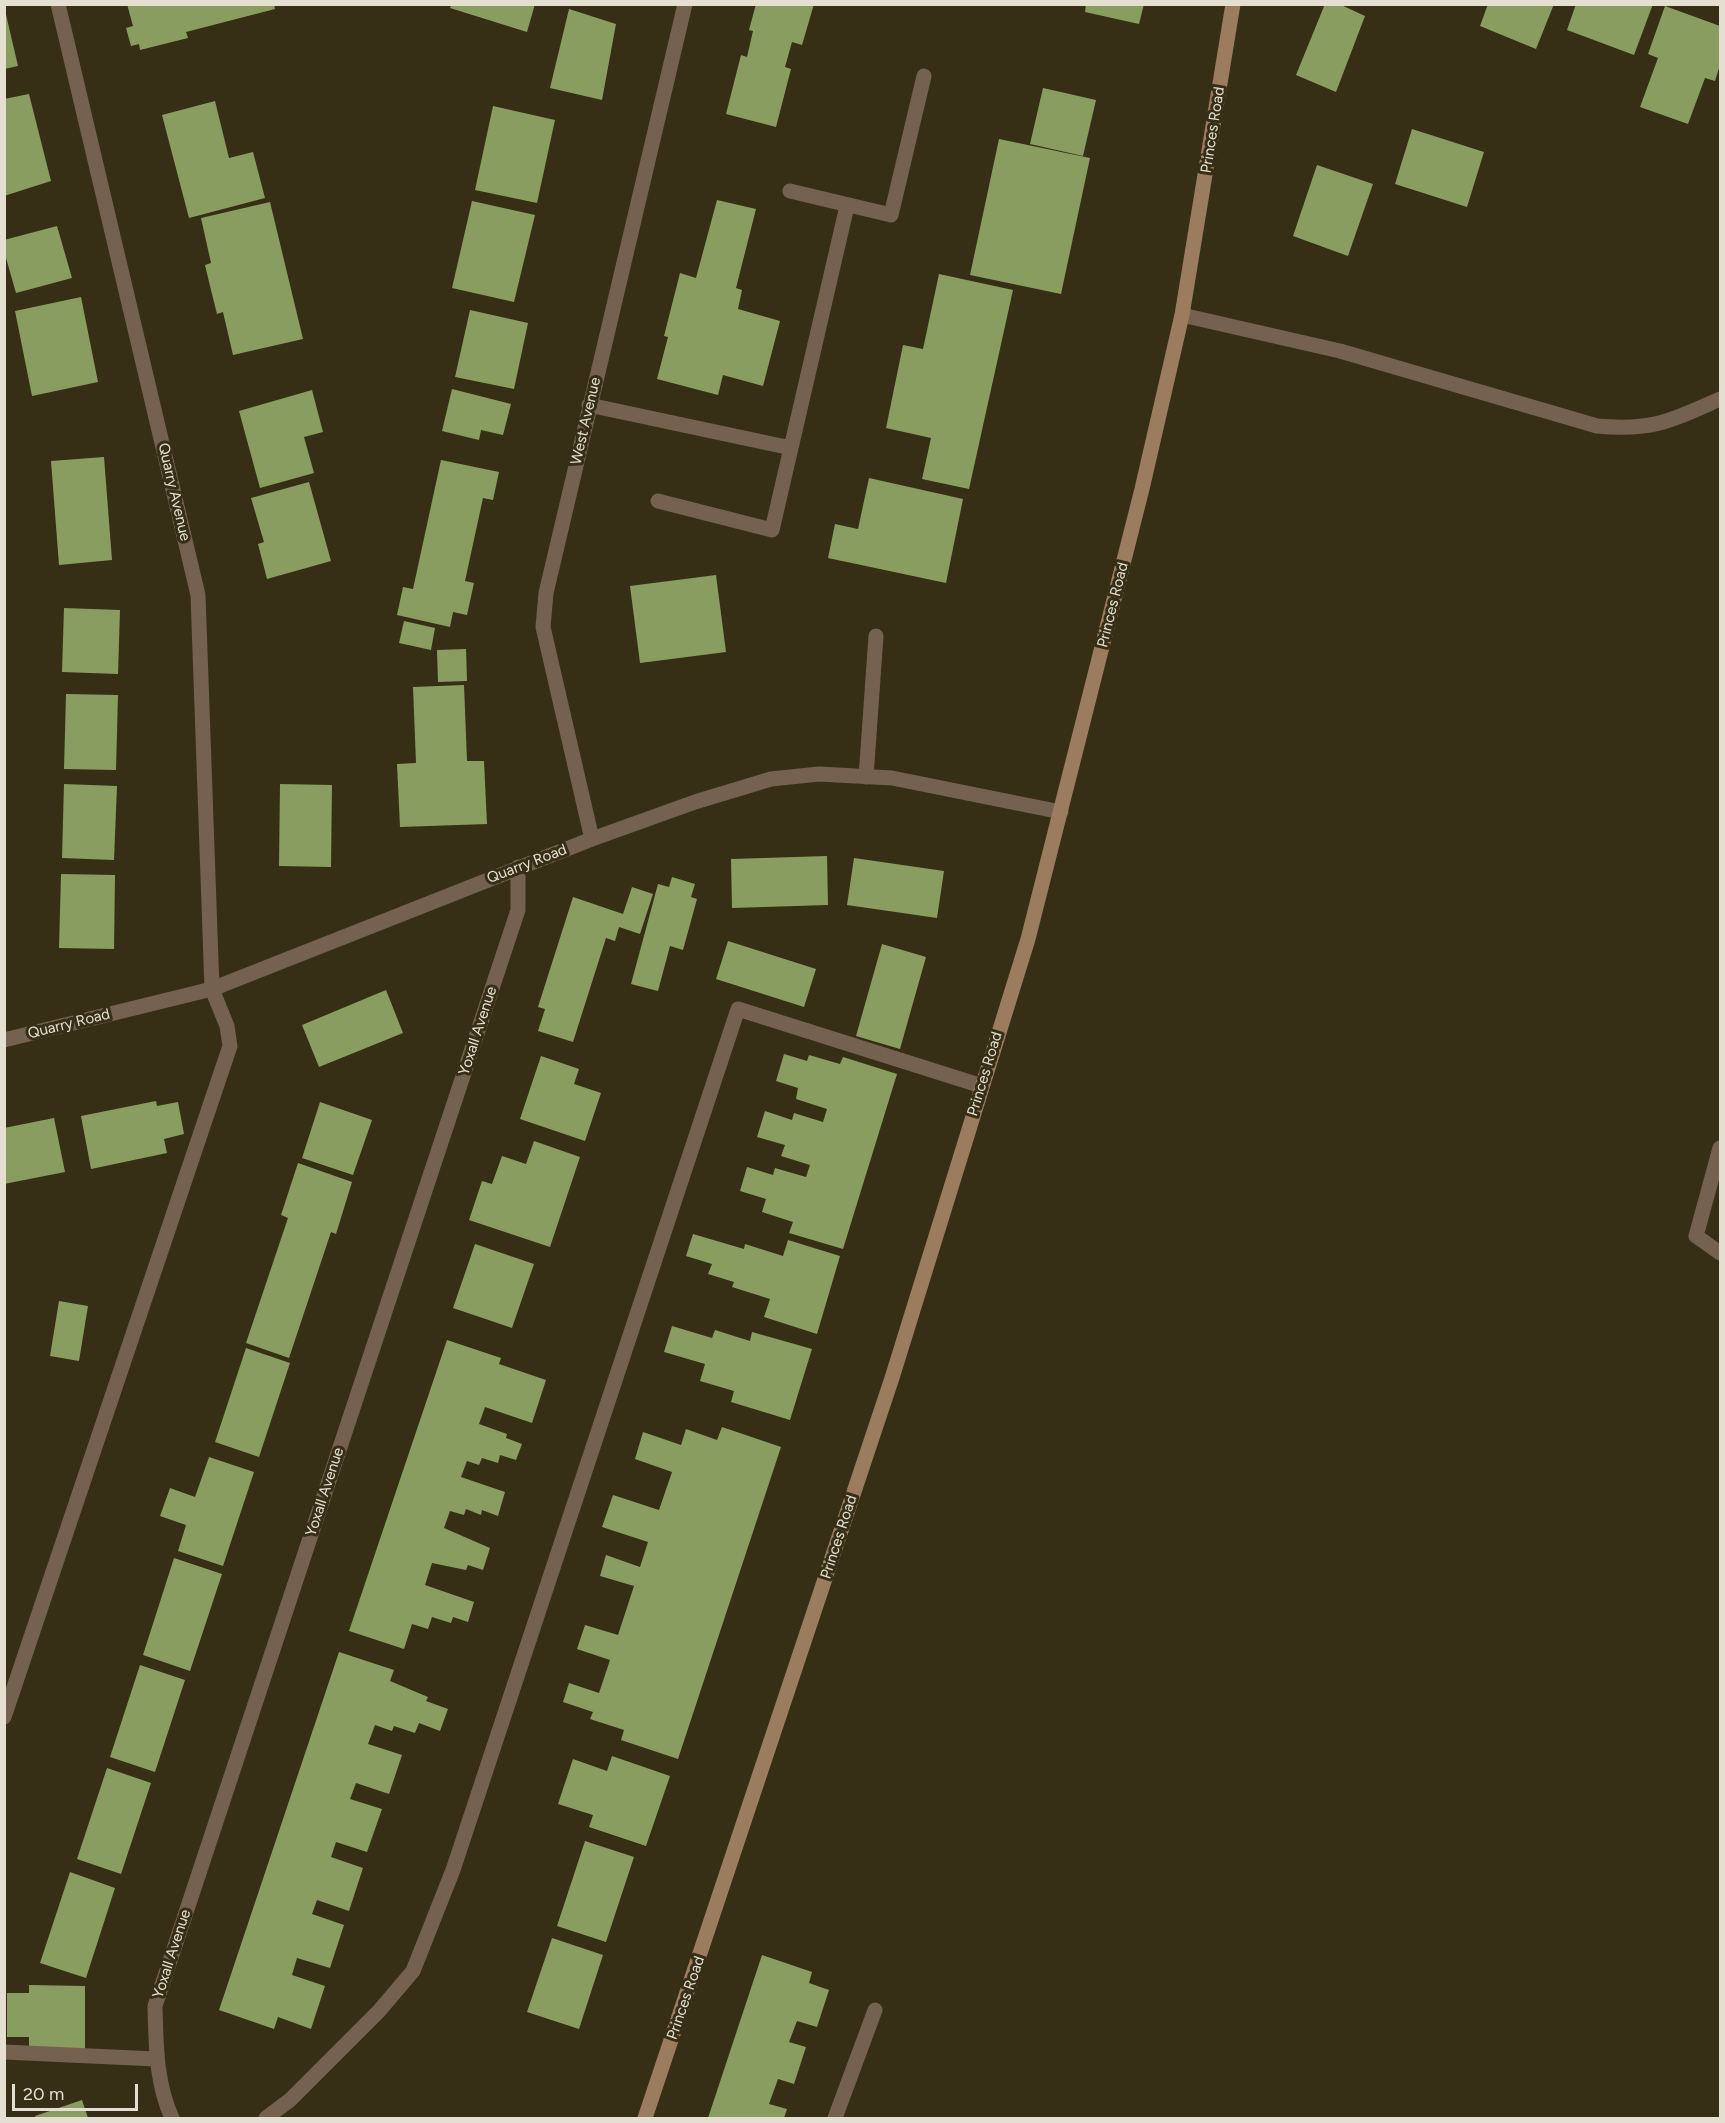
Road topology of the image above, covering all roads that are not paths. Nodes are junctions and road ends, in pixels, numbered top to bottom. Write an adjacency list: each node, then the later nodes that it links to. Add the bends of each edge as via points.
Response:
1 (58, 4): 17 (street, Quarry Avenue, via 198,595)
2 (685, 4): 9 (street, West Avenue)
3 (1233, 4): 7 (street, Princes Road)
4 (924, 76): 6 (street, via 891,215)
5 (790, 191): 6 (street)
6 (847, 206): 10 (street)
7 (1182, 315): 8 (street, via 1340,351 1597,426 1656,426); 14 (street, Princes Road)
8 (1720, 399)
9 (590, 405): 10 (street); 15 (street, West Avenue, via 546,593 543,627)
10 (791, 448): 11 (street, via 772,530)
11 (658, 501)
12 (876, 636): 13 (street)
13 (866, 777): 14 (street, Quarry Road, via 892,778); 15 (street, Quarry Road, via 819,774 771,779)
14 (1061, 812): 19 (street, Princes Road, via 1028,939)
15 (592, 839): 16 (street, Quarry Road)
16 (518, 867): 17 (street, Quarry Road); 25 (street, Yoxall Avenue, via 518,910 155,2006)
17 (213, 989): 18 (street, Quarry Road); 22 (street, Quarry Avenue, via 228,1026 230,1046)
18 (4, 1040)
19 (982, 1086): 27 (street, via 738,1009 453,1870 413,1971 379,2011 290,2100); 28 (street, Princes Road, via 888,1389)
20 (1720, 1148): 21 (street, via 1696,1236)
21 (1720, 1253)
22 (4, 1717)
23 (875, 2010): 29 (street)
24 (4, 2052): 25 (street)
25 (156, 2059): 26 (street, Yoxall Avenue)
26 (172, 2118)
27 (266, 2118)
28 (645, 2118)
29 (835, 2118)

